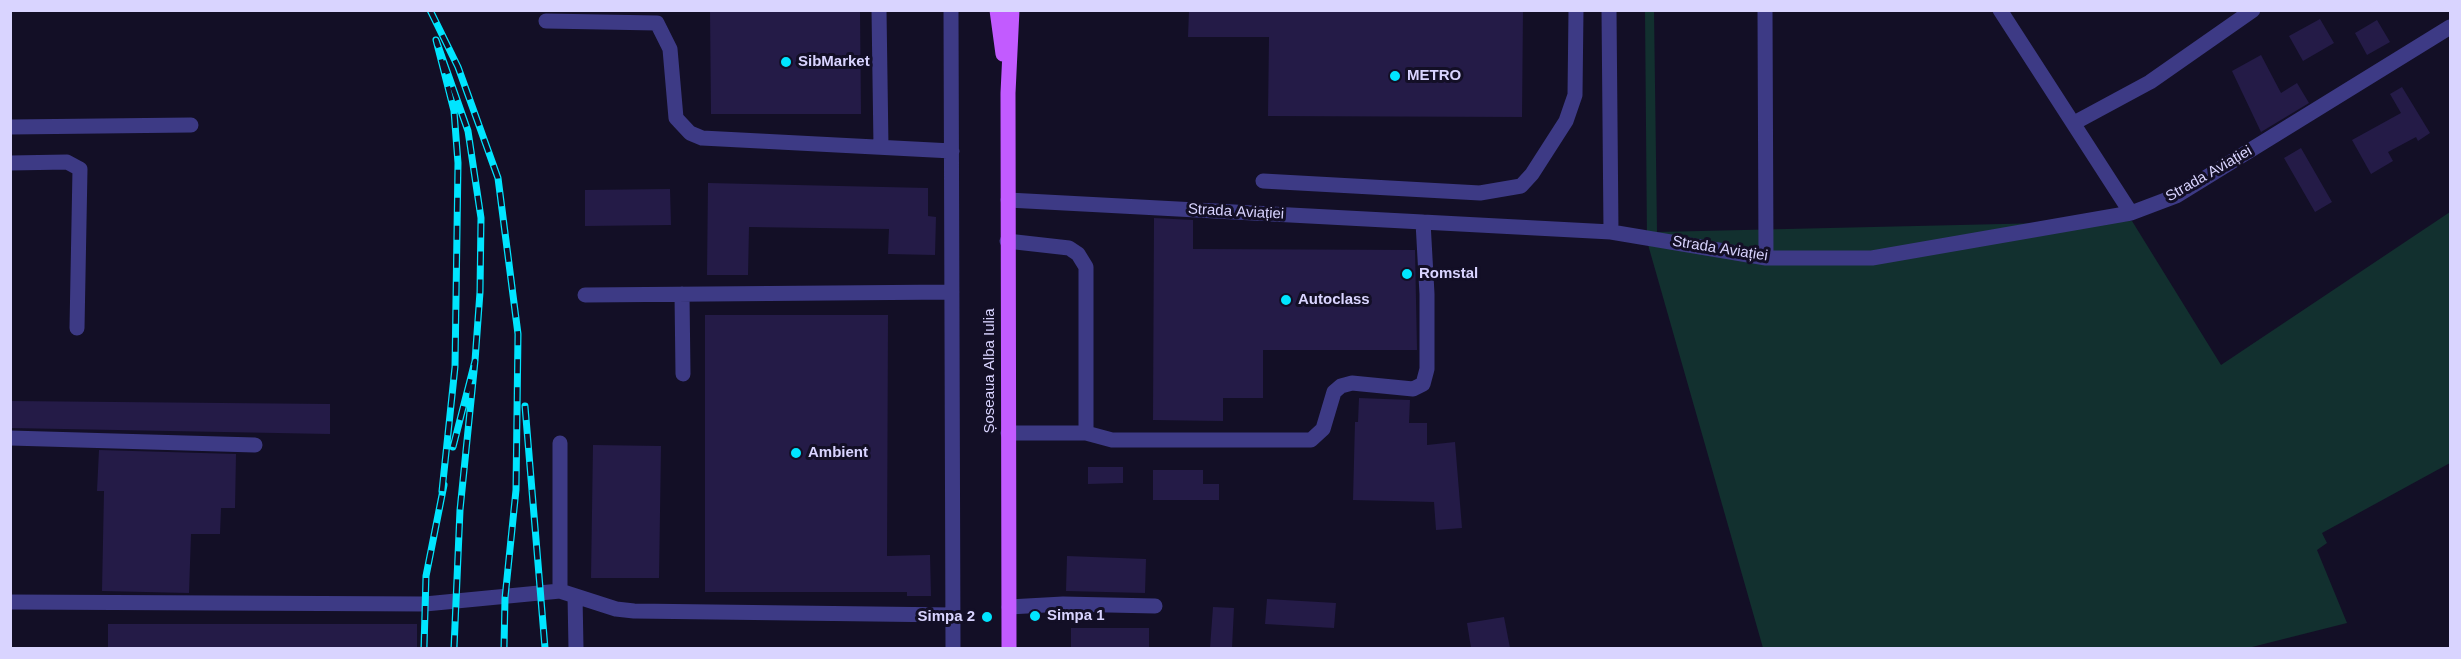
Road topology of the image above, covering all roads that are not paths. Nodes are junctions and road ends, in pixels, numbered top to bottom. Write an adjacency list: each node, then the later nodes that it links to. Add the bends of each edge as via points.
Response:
1 (879, 10): 17 (street)
2 (951, 10): 18 (street)
3 (997, 10): 13 (main road, Șoseaua Alba Iulia)
4 (1012, 10): 13 (main road, Șoseaua Alba Iulia)
5 (1576, 10): 20 (street, via 1575,95 1566,121 1521,186 1480,193)
6 (1609, 10): 24 (street)
7 (1765, 10): 26 (street)
8 (2000, 10): 14 (street)
9 (2253, 10): 14 (street, via 2150,82)
10 (657, 17): 11 (street); 17 (street, via 670,49 676,118 690,134 702,138)
11 (546, 21)
12 (2451, 27): 22 (street, Strada Aviației, via 2176,196)
13 (1008, 93): 21 (main road, Șoseaua Alba Iulia)
14 (2074, 123): 22 (street)
15 (191, 125): 16 (street)
16 (10, 127)
17 (881, 147): 18 (street)
18 (952, 151): 27 (street)
19 (10, 163): 30 (street, via 67,162 80,169)
20 (1263, 181)
21 (1008, 200): 23 (street, Strada Aviației); 25 (main road, Șoseaua Alba Iulia)
22 (2131, 213): 26 (street, Strada Aviației, via 1872,258)
23 (1423, 222): 24 (street, Strada Aviației); 33 (street, via 1427,305 1423,384 1413,389 1352,383 1341,386 1334,392 1323,429 1311,440 1112,440)
24 (1611, 232): 26 (street, Strada Aviației)
25 (1007, 241): 32 (main road, Șoseaua Alba Iulia); 33 (street, via 1069,248 1086,267)
26 (1766, 258)
27 (952, 292): 28 (street); 42 (street)
28 (682, 294): 29 (street); 31 (street)
29 (585, 295)
30 (77, 328)
31 (683, 374)
32 (1008, 433): 33 (street); 41 (main road, Șoseaua Alba Iulia)
33 (1086, 434)
34 (10, 438): 36 (street)
35 (560, 443): 37 (street)
36 (255, 445)
37 (560, 591): 38 (street); 39 (street, via 425,604)
38 (576, 596): 42 (street, via 634,611); 43 (street)
39 (10, 602)
40 (1155, 606): 41 (street)
41 (1009, 607): 45 (main road, Șoseaua Alba Iulia)
42 (953, 615): 44 (street)
43 (576, 648)
44 (953, 648)
45 (1009, 648)

